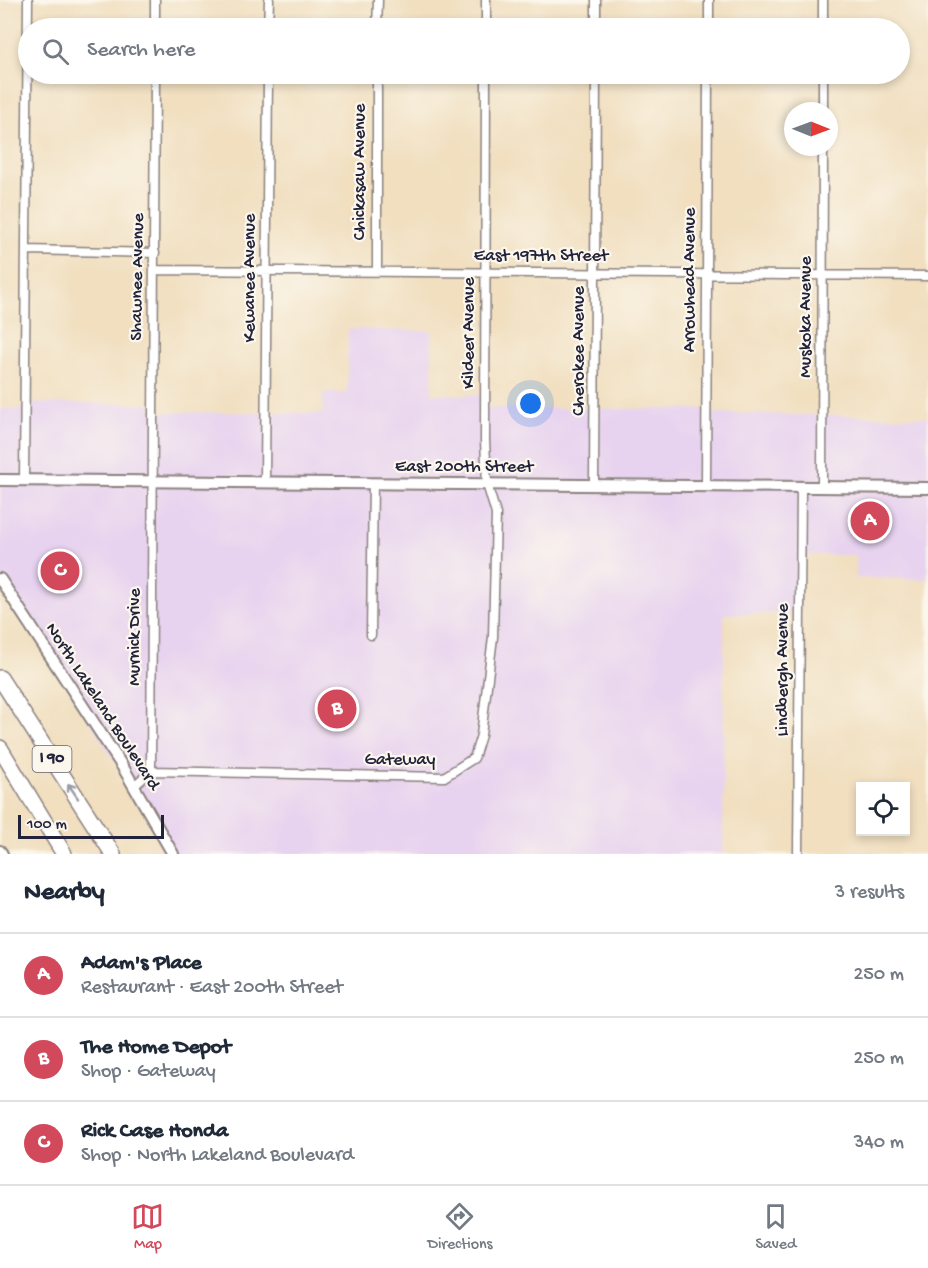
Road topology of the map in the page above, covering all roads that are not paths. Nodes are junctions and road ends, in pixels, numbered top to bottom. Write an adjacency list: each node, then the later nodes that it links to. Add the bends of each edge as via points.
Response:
1 (28, 0): 9 (street)
2 (155, 0): 10 (street)
3 (268, 0): 11 (street)
4 (378, 0): 12 (street)
5 (486, 0): 13 (street)
6 (596, 0): 14 (street)
7 (709, 0): 15 (street)
8 (823, 0): 16 (street)
9 (28, 18)
10 (155, 18)
11 (268, 18)
12 (377, 18)
13 (486, 18)
14 (596, 18)
15 (709, 18)
16 (823, 18)
17 (28, 84): 27 (street)
18 (155, 84): 28 (street, Shawnee Avenue)
19 (268, 84): 31 (street, Kewanee Avenue)
20 (377, 84): 30 (street, Chickasaw Avenue)
21 (486, 84): 32 (street, Kildeer Avenue)
22 (596, 84): 33 (street, Cherokee Avenue)
23 (708, 84): 34 (street, Arrowhead Avenue)
24 (823, 84): 25 (street)
25 (823, 102)
26 (823, 156): 35 (street, Muskoka Avenue)
27 (27, 250): 28 (street); 38 (street)
28 (155, 253): 29 (street, Shawnee Avenue)
29 (154, 270): 31 (street, East 197th Street); 39 (street, Shawnee Avenue)
30 (376, 270): 31 (street, East 197th Street); 32 (street, East 197th Street)
31 (266, 271): 40 (street, Kewanee Avenue)
32 (485, 273): 33 (street, East 197th Street); 42 (street, Kildeer Avenue)
33 (596, 273): 34 (street, East 197th Street); 43 (street, Cherokee Avenue)
34 (707, 274): 35 (street, East 197th Street); 44 (street, Arrowhead Avenue)
35 (823, 275): 36 (street, East 197th Street); 46 (street, Muskoka Avenue)
36 (928, 276)
37 (0, 480): 38 (street, East 200th Street)
38 (24, 480): 39 (street, East 200th Street)
39 (152, 481): 40 (street, East 200th Street); 53 (street, Murnick Drive)
40 (265, 482): 41 (street, East 200th Street)
41 (374, 483): 42 (street, East 200th Street); 49 (street)
42 (488, 484): 43 (street, East 200th Street); 53 (street, Gateway, via 496,514 493,637 481,735 474,758 444,777)
43 (594, 485): 44 (street, East 200th Street)
44 (706, 486): 45 (street, East 200th Street)
45 (801, 486): 46 (street, East 200th Street); 61 (street, Lindbergh Avenue)
46 (822, 487): 47 (street, East 200th Street)
47 (928, 488)
48 (0, 579): 54 (street, North Lakeland Boulevard)
49 (371, 635)
50 (0, 678): 55 (highway, I 90, one-way to 50)
51 (0, 748): 52 (highway, I 90)
52 (9, 762): 56 (highway); 57 (highway, I 90)
53 (151, 771): 54 (street)
54 (134, 786): 60 (street, North Lakeland Boulevard)
55 (106, 840): 58 (highway, I 90); 59 (highway)
56 (57, 854)
57 (64, 854)
58 (113, 854)
59 (119, 854)
60 (172, 854)
61 (798, 854)

